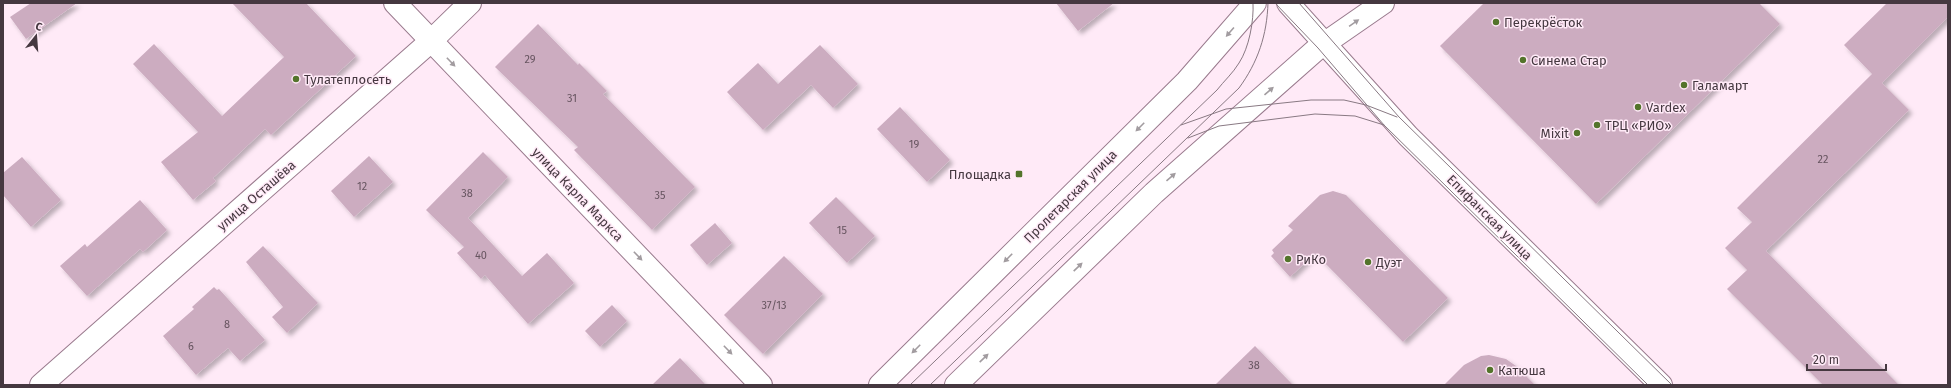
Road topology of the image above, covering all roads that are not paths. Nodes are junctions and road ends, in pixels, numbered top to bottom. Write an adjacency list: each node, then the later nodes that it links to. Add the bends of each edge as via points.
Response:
1 (395, 3): 6 (street, улица Карла Маркса)
2 (470, 3): 6 (street, улица Осташёва)
3 (1255, 3): 10 (street, Пролетарская улица, one-way to 10, via 1187,81)
4 (1288, 3): 7 (street)
5 (1383, 3): 7 (street, one-way to 5)
6 (431, 41): 8 (street, улица Осташёва); 9 (street, улица Карла Маркса, one-way to 9)
7 (1325, 44): 11 (street, one-way to 7, via 1154,192); 12 (street, Епифанская улица, via 1408,136)
8 (41, 385)
9 (761, 385)
10 (880, 385)
11 (956, 385)
12 (1661, 385)

